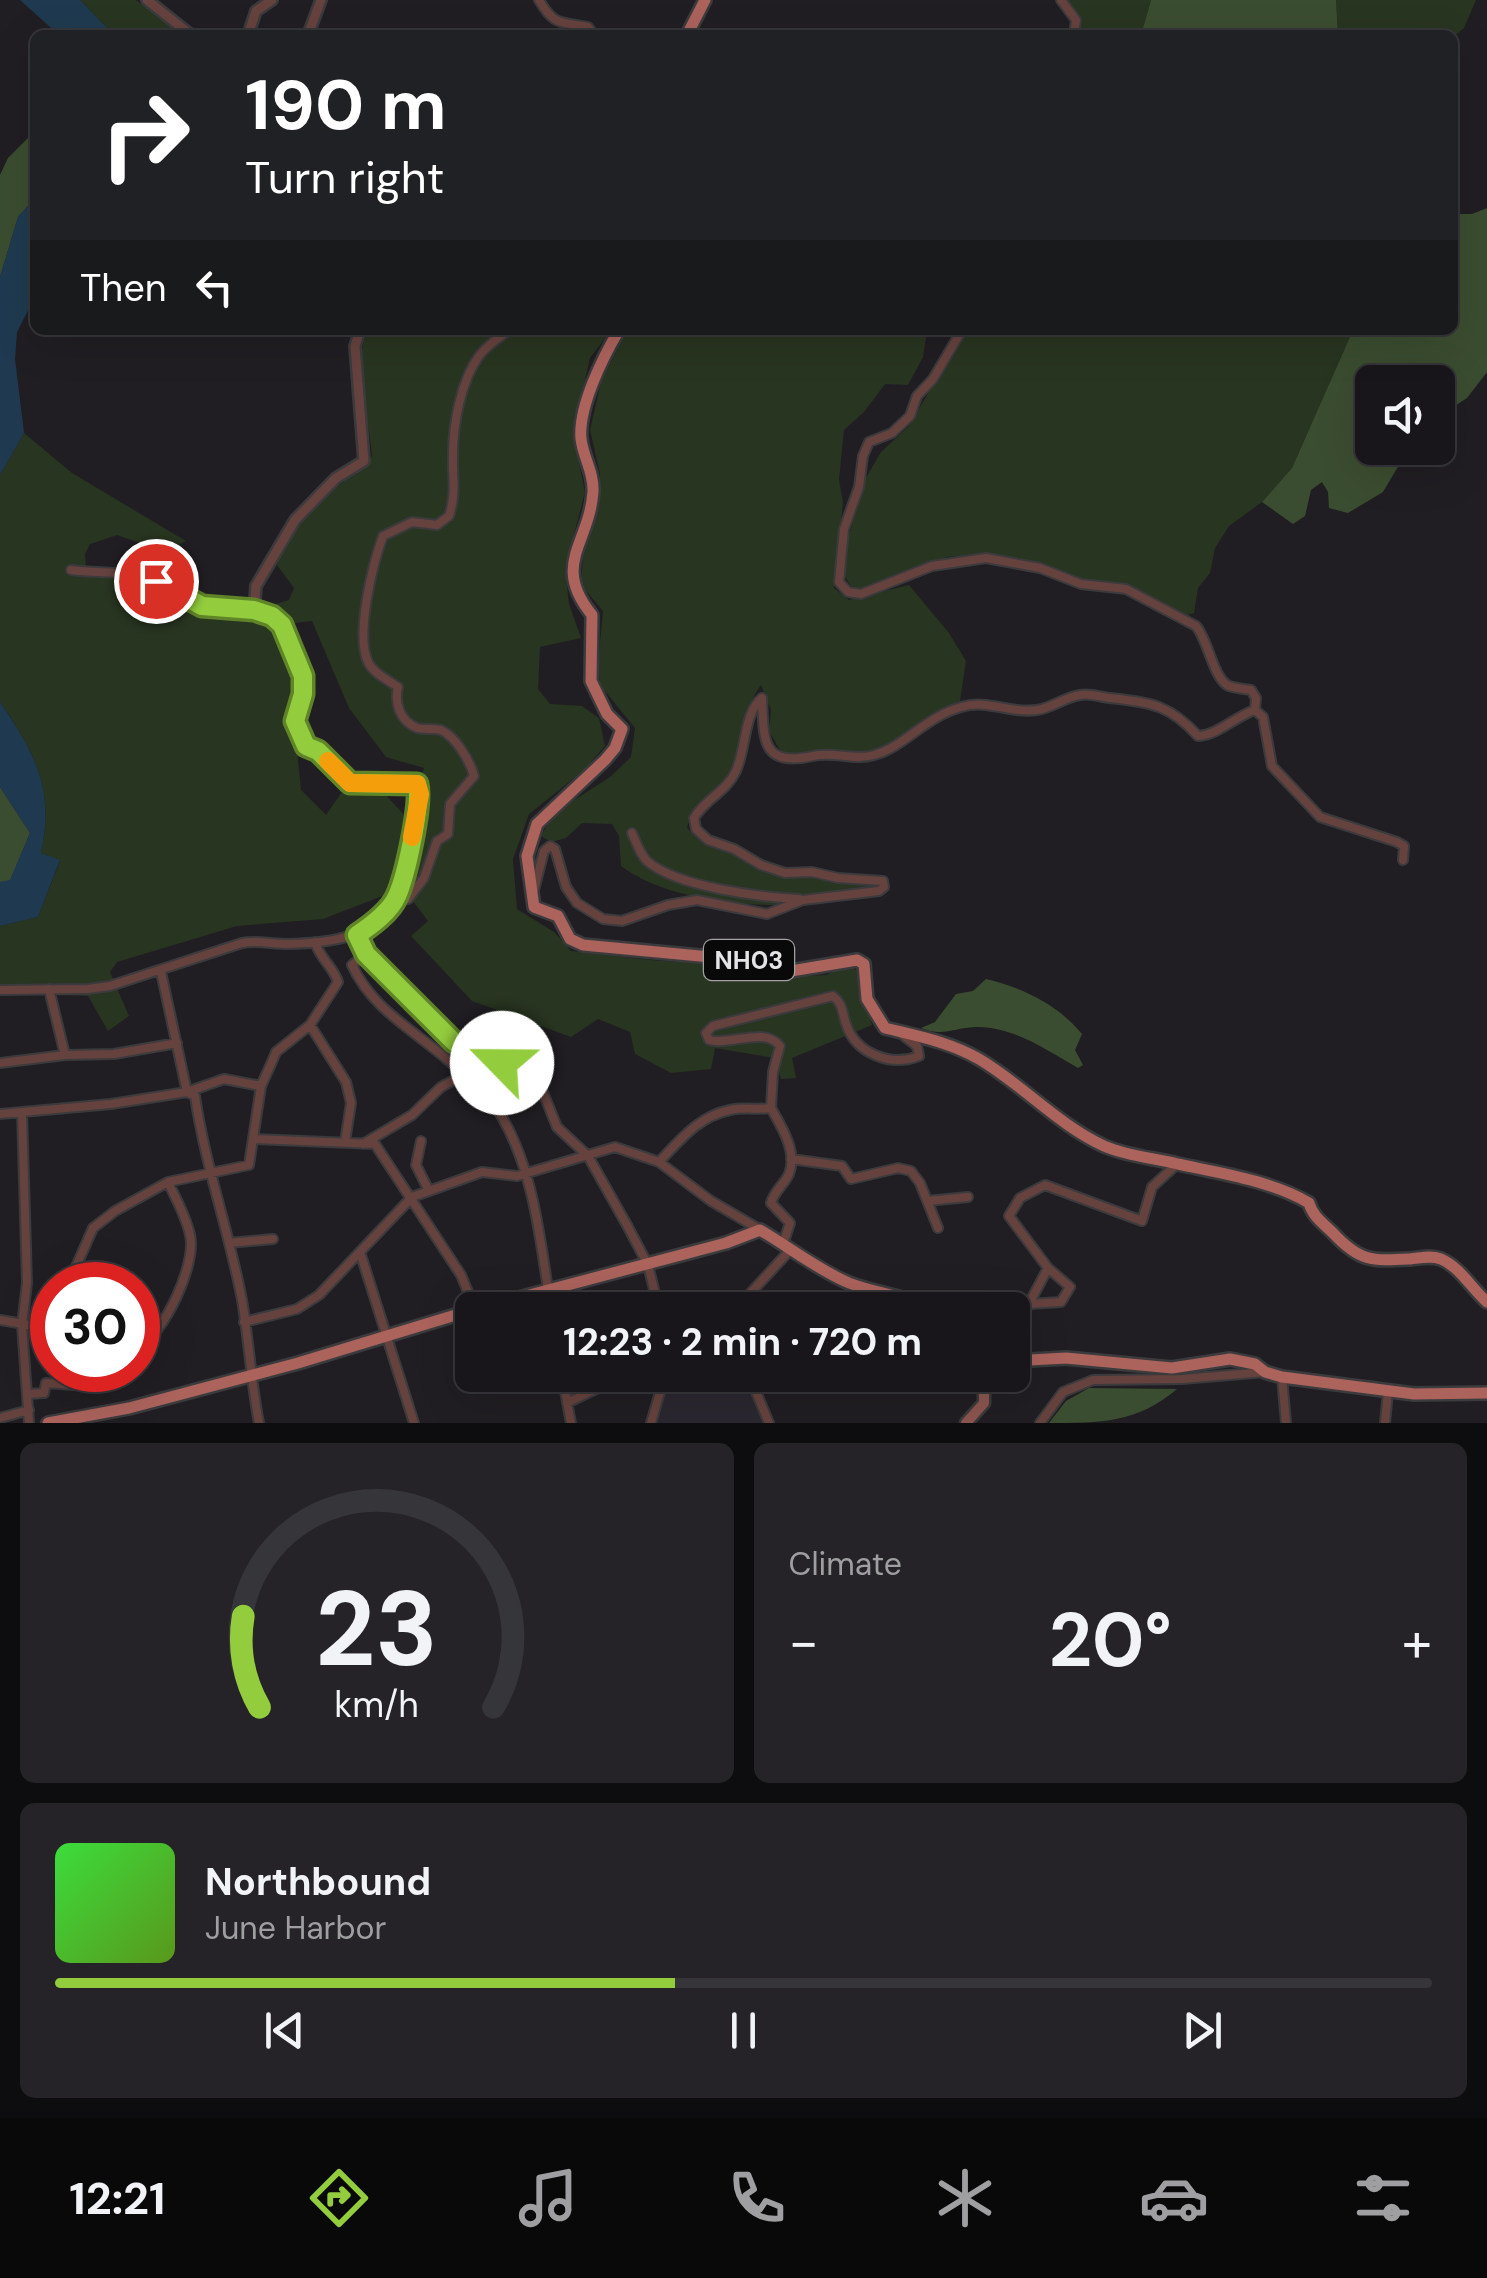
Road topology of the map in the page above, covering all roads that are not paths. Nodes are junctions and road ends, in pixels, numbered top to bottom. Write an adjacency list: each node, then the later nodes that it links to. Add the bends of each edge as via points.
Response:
1 (147, 0): 7 (street)
2 (272, 0): 8 (street, via 256,11)
3 (321, 0): 9 (street)
4 (539, 0): 10 (street, via 559,24)
5 (705, 0): 11 (main road)
6 (1061, 0): 12 (street, via 1076,20)
7 (186, 30)
8 (250, 30)
9 (310, 30)
10 (590, 30)
11 (689, 30)
12 (1075, 30)
13 (358, 335): 18 (street, via 364,462 336,478 296,520 256,586)
14 (503, 335): 23 (street, via 468,376 452,456 456,485 449,516 437,525 412,522 383,536 368,579 366,659 398,687 405,719 446,734 474,776 450,804 448,834 437,841 424,878 408,899)
15 (616, 335): 22 (main road, via 585,411 581,438 593,490 572,581 592,615 591,681 622,729 605,760 537,824 527,856)
16 (959, 335): 19 (street, via 910,416 869,442 844,529 839,582 860,594 932,566 986,558 1080,584 1126,589 1196,626 1220,678 1251,690)
17 (71, 570): 18 (street, via 130,574 202,606)
18 (254, 610): 23 (street, via 282,625 303,676 295,721 306,746 350,783 417,784 417,814)
19 (1255, 710): 21 (street, via 1263,717 1272,766 1320,817 1397,842 1404,846); 24 (street, via 1198,736 1178,715 1129,699 1075,695 1039,710 980,703 927,721 871,757 801,760 773,753 762,698 751,710 734,774 701,807 696,829 760,866 883,881 879,891)
20 (632, 833): 24 (street, via 645,859 679,880)
21 (1403, 860)
22 (533, 894): 24 (street, via 550,846 577,904 603,918 622,921 697,900 767,914); 32 (main road, NH03, via 534,907 558,916 570,939 583,946 753,960 785,972 857,960 864,964 867,999 877,1019)
23 (397, 896): 25 (street)
24 (804, 900)
25 (357, 935): 26 (street); 27 (street)
26 (314, 942): 28 (street, via 254,940); 31 (street, via 338,982)
27 (366, 954): 33 (street); 36 (street, via 352,965 359,980 401,1026)
28 (161, 972): 29 (street, via 88,990); 34 (street)
29 (49, 989): 30 (street); 35 (street)
30 (0, 990)
31 (310, 1025): 39 (street, via 276,1052); 46 (street, via 346,1082 351,1103)
32 (900, 1032): 41 (street, via 919,1056 883,1059 871,1053 851,1034 833,996 713,1026 708,1040 719,1043 778,1042); 51 (main road, NH03, via 975,1056 1108,1148)
33 (454, 1042): 36 (street); 48 (street, via 531,1075 557,1126)
34 (178, 1043): 35 (street); 40 (street)
35 (65, 1055): 37 (street)
36 (443, 1056): 38 (street)
37 (0, 1064)
38 (462, 1075): 47 (street); 53 (street, via 502,1118)
39 (261, 1086): 40 (street, via 224,1079); 44 (street)
40 (188, 1092): 42 (street); 52 (street, via 195,1096)
41 (771, 1108): 49 (street); 50 (street, via 715,1114)
42 (22, 1112): 43 (street); 80 (street)
43 (0, 1114)
44 (252, 1139): 46 (street); 52 (street, via 250,1165)
45 (421, 1141): 55 (street, via 416,1164)
46 (345, 1142): 47 (street)
47 (363, 1144): 56 (street, via 376,1144)
48 (588, 1156): 50 (street, via 616,1147); 53 (street); 66 (street)
49 (790, 1159): 58 (street, via 842,1166 851,1178 903,1168); 63 (street, via 771,1203 791,1226)
50 (660, 1162): 60 (street)
51 (1177, 1164): 67 (street, via 1152,1188 1142,1221 1045,1185 1020,1198 1009,1216); 74 (main road, NH03, via 1300,1198 1361,1258 1442,1260)
52 (212, 1171): 54 (street); 62 (street)
53 (527, 1174): 55 (street, via 482,1172); 69 (street)
54 (168, 1182): 65 (street, via 93,1228); 79 (street, via 191,1251)
55 (429, 1190): 56 (street)
56 (412, 1197): 64 (street); 68 (street)
57 (968, 1197): 58 (street)
58 (927, 1201): 59 (street)
59 (938, 1228)
60 (760, 1230): 63 (main road); 66 (main road)
61 (273, 1239): 62 (street)
62 (229, 1243): 78 (street)
63 (787, 1246): 71 (street); 72 (main road, via 852,1284)
64 (361, 1255): 78 (street, via 296,1309); 82 (street)
65 (78, 1262)
66 (648, 1265): 69 (main road); 70 (street)
67 (1048, 1268): 73 (street); 75 (street, via 1068,1283 1068,1295 1061,1302)
68 (467, 1292)
69 (548, 1292)
70 (655, 1292)
71 (750, 1292)
72 (883, 1292)
73 (1030, 1300)
74 (1487, 1302)
75 (1030, 1304)
76 (455, 1315): 82 (main road)
77 (0, 1320): 80 (street)
78 (244, 1322): 85 (street)
79 (160, 1323)
80 (22, 1325): 81 (street); 95 (street)
81 (30, 1326)
82 (388, 1334): 85 (main road); 102 (street)
83 (1030, 1360): 84 (main road, via 1172,1368 1230,1358)
84 (1265, 1372): 86 (main road); 107 (street, via 1092,1380 1063,1392)
85 (249, 1375): 100 (main road); 101 (street)
86 (1282, 1377): 87 (main road); 108 (street)
87 (1388, 1391): 94 (main road); 109 (street)
88 (44, 1392): 95 (street)
89 (565, 1392): 96 (street)
90 (590, 1392): 96 (street)
91 (660, 1392): 104 (street)
92 (755, 1392): 105 (street)
93 (984, 1392): 106 (main road, via 984,1403)
94 (1487, 1393)
95 (28, 1394): 97 (street)
96 (567, 1403): 103 (street)
97 (29, 1410): 98 (street); 99 (street)
98 (0, 1418)
99 (29, 1423)
100 (48, 1423)
101 (259, 1423)
102 (414, 1423)
103 (571, 1423)
104 (651, 1423)
105 (769, 1423)
106 (966, 1423)
107 (1040, 1423)
108 (1289, 1423)
109 (1385, 1423)

